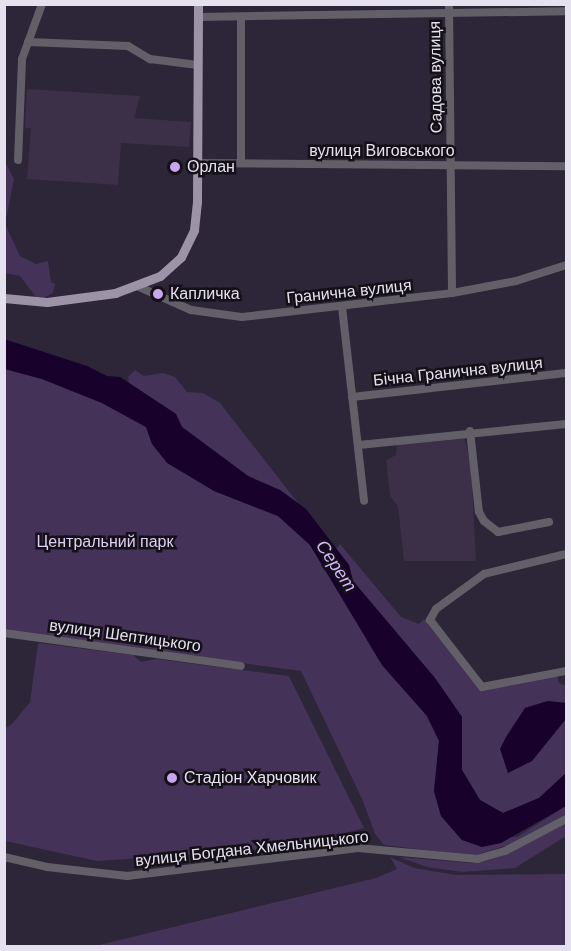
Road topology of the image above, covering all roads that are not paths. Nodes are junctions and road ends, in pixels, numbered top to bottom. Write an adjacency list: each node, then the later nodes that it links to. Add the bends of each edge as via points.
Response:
1 (42, 4): 7 (street)
2 (198, 4): 5 (main road)
3 (448, 8): 4 (street); 6 (street); 12 (street, Садова вулиця)
4 (567, 11)
5 (198, 17): 6 (street); 8 (main road)
6 (241, 17): 11 (street)
7 (28, 42): 8 (street, via 128,46 150,59); 9 (street, via 22,59)
8 (198, 65): 10 (main road)
9 (18, 160)
10 (198, 163): 11 (street, вулиця Виговського); 15 (main road, via 196,213 189,243 166,272)
11 (241, 163): 12 (street, вулиця Виговського)
12 (450, 166): 13 (street, вулиця Виговського); 16 (street, Садова вулиця)
13 (567, 166)
14 (567, 265): 16 (street, Гранична вулиця, via 507,283)
15 (137, 286): 17 (main road, via 73,300); 18 (street, Гранична вулиця, via 184,308 217,315)
16 (452, 293): 18 (street, Гранична вулиця)
17 (4, 298)
18 (342, 307): 20 (street)
19 (567, 374): 20 (street, Бічна Гранична вулиця)
20 (352, 397): 23 (street)
21 (567, 424): 22 (street)
22 (470, 431): 23 (street); 25 (street, via 479,512 484,521 498,531)
23 (359, 445): 24 (street)
24 (364, 501)
25 (549, 522)
26 (567, 554): 29 (street, via 481,576 436,609 430,620 482,687)
27 (4, 633): 28 (street, вулиця Шептицького)
28 (241, 666)
29 (567, 671)
30 (567, 819): 31 (street, вулиця Богдана Хмельницького, via 505,851 477,859 358,848 126,876 47,867)
31 (4, 856)

